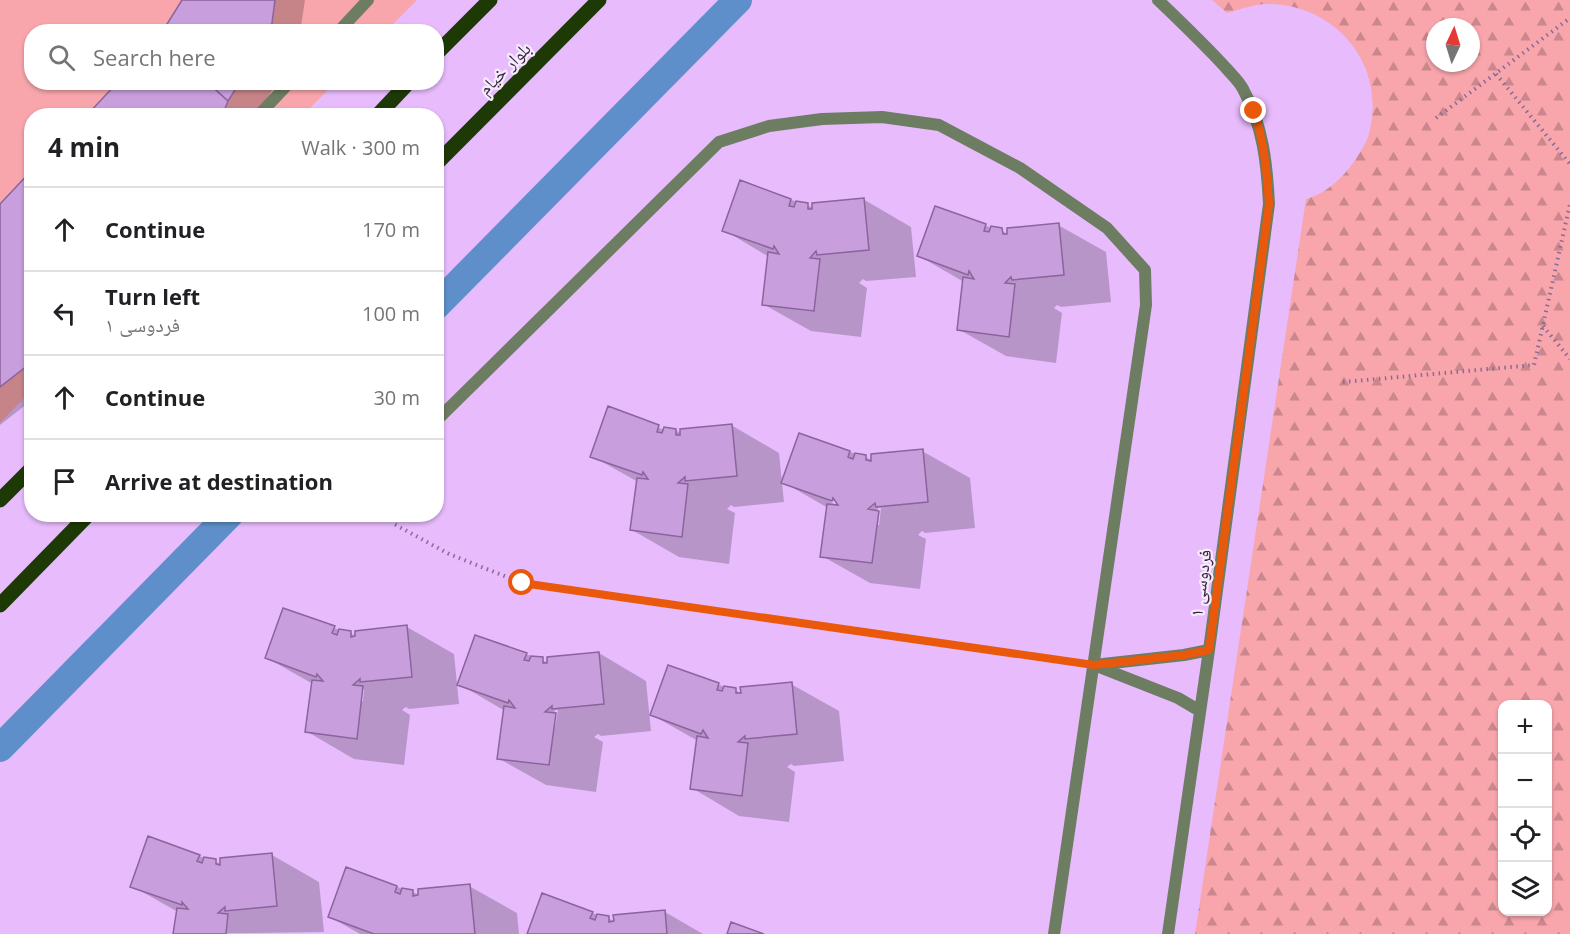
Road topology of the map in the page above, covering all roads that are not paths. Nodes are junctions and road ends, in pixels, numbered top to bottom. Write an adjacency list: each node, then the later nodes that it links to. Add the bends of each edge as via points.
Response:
1 (368, 0): 5 (street)
2 (490, 0): 6 (main road)
3 (599, 0): 11 (main road, بلوار خیام)
4 (1158, 0): 17 (street, فردوسی ۱, via 1242,87 1254,111 1267,163 1269,204)
5 (346, 24)
6 (444, 46)
7 (282, 90): 9 (street)
8 (401, 90): 10 (main road)
9 (266, 108)
10 (385, 108)
11 (444, 156)
12 (444, 413): 18 (street, via 719,142 769,126 822,119 882,117 939,124 1020,168 1107,228 1145,270 1146,305)
13 (24, 476): 14 (main road)
14 (0, 500)
15 (81, 522): 16 (main road)
16 (0, 605)
17 (1209, 650): 18 (street); 19 (street, فردوسی ۱)
18 (1094, 665): 19 (street, via 1178,698); 20 (street)
19 (1200, 711): 21 (street, فردوسی ۱)
20 (1054, 934)
21 (1168, 934)

